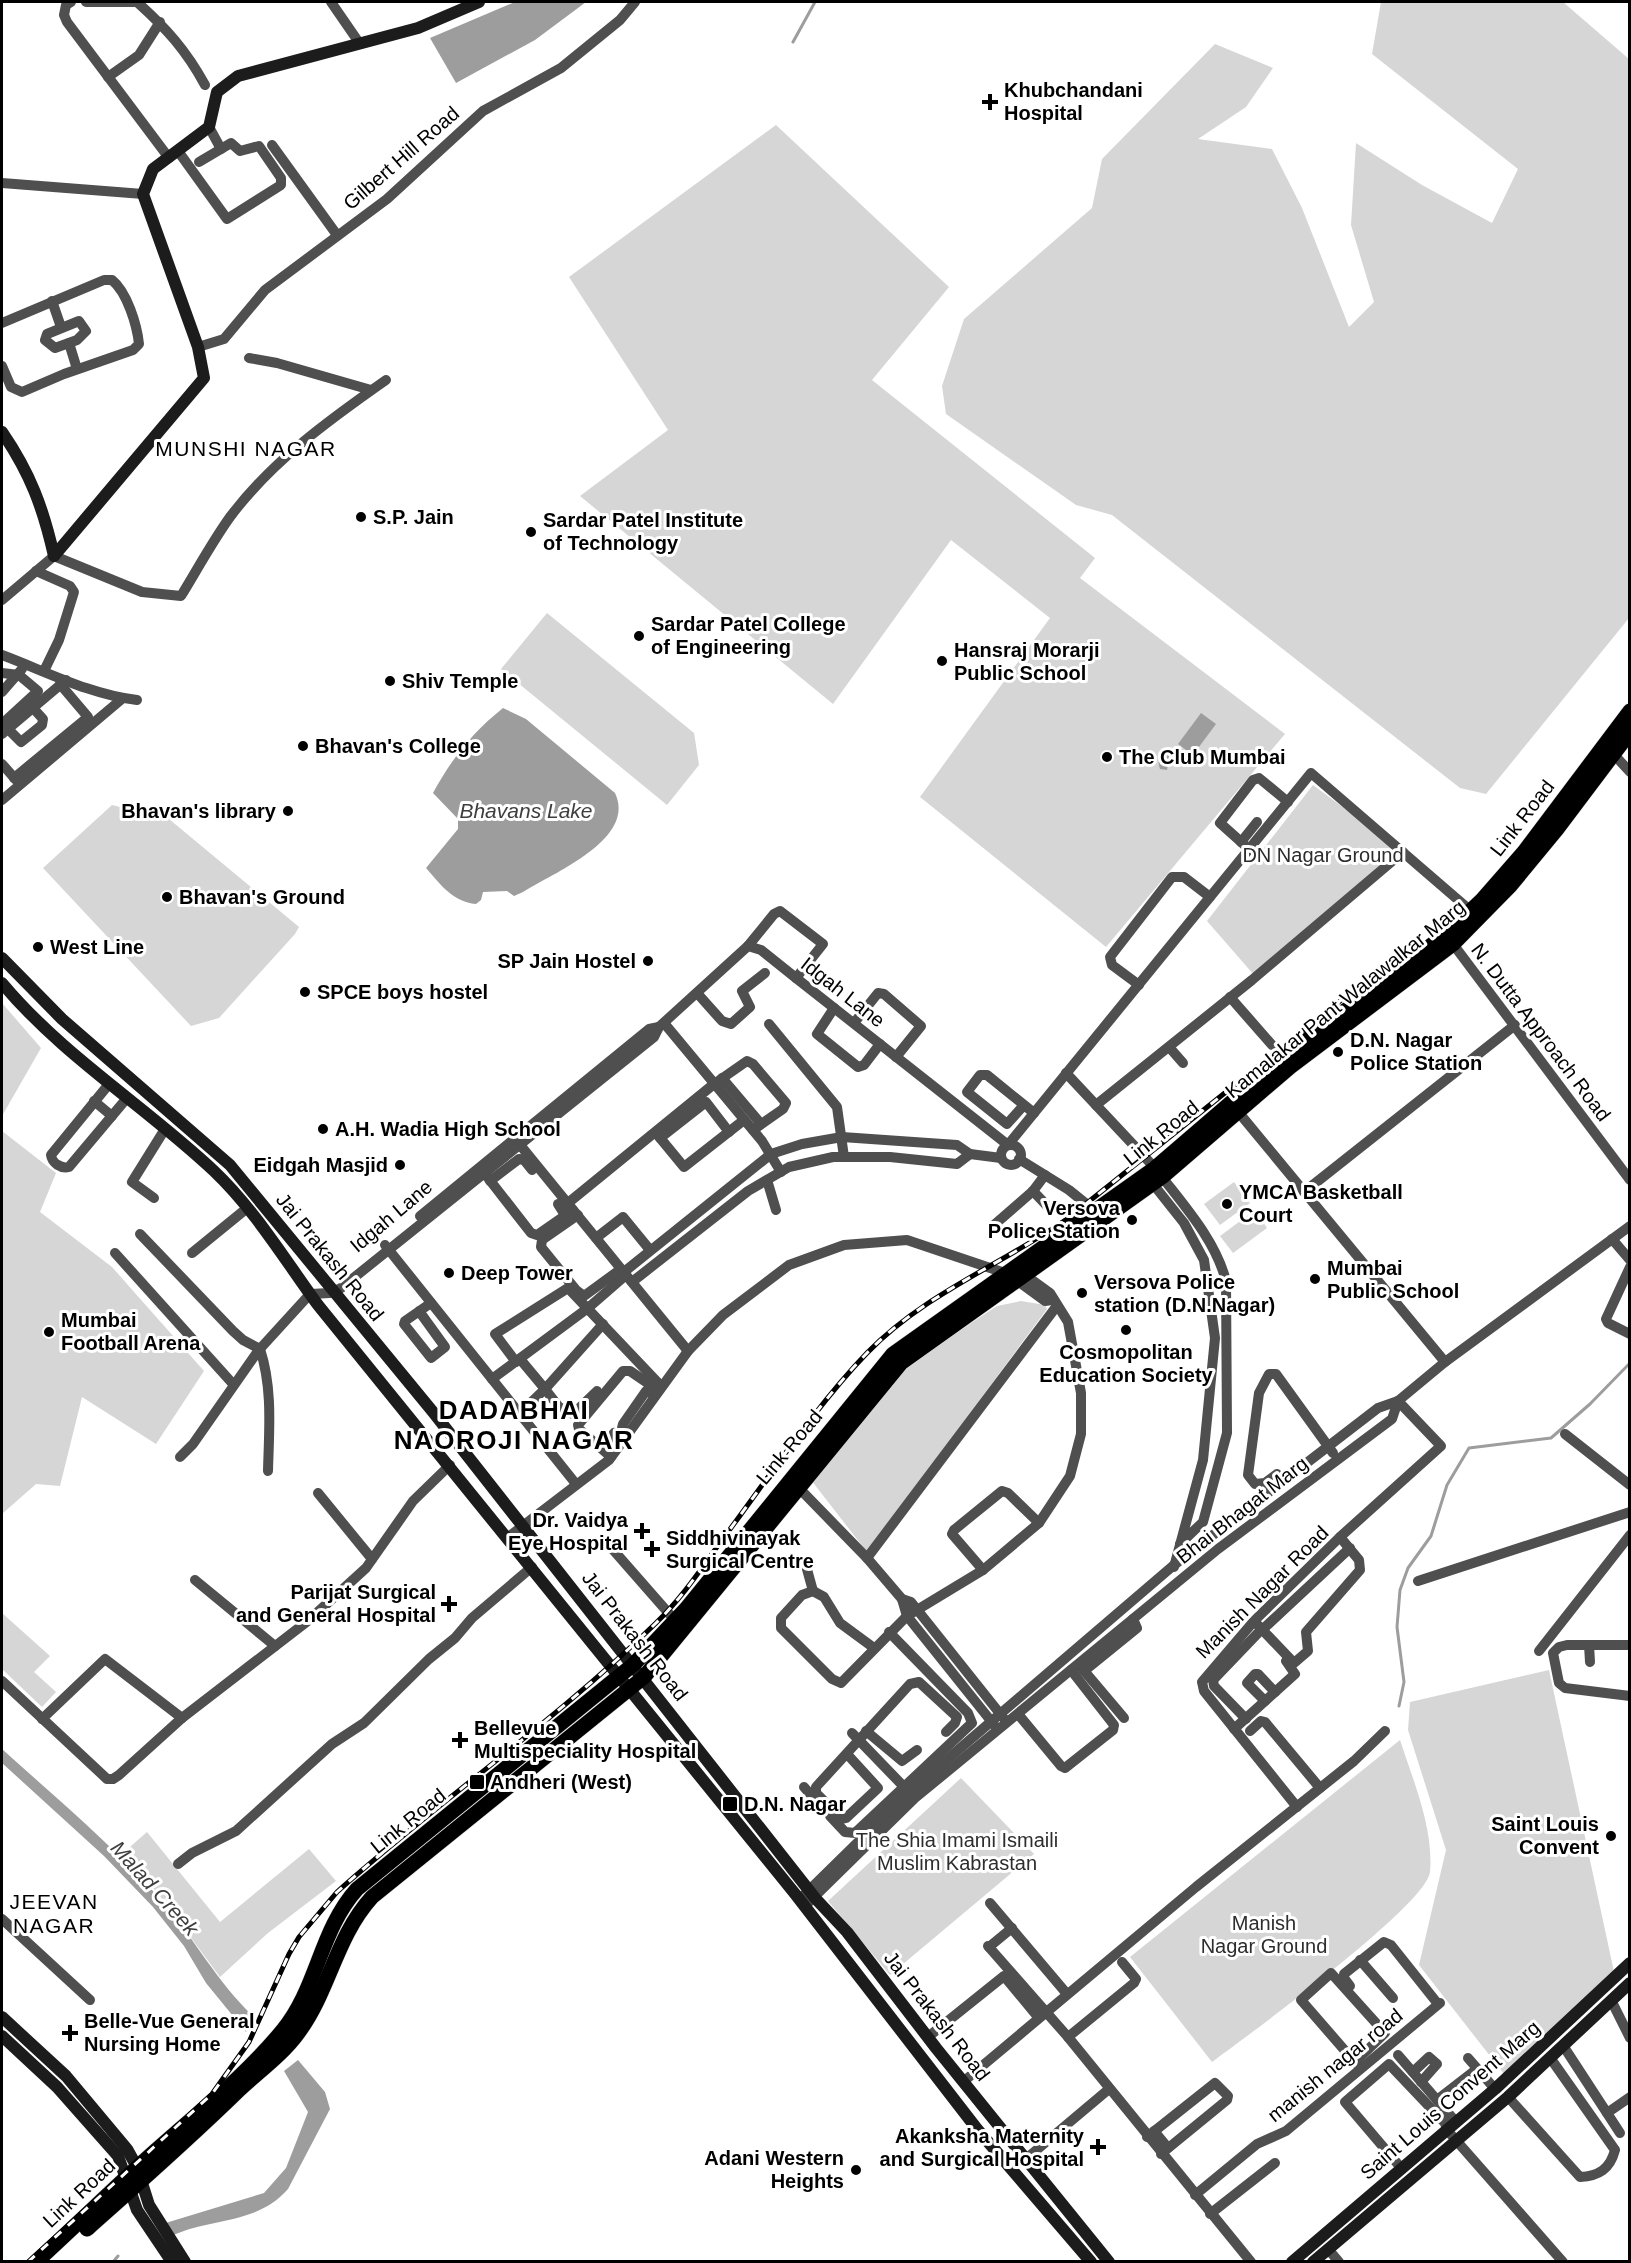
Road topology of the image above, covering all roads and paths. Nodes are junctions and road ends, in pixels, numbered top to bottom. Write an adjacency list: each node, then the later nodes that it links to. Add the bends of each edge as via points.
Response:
1 (86, 2): 6 (street, via 137,2)
2 (331, 2): 7 (street)
3 (479, 2): 7 (main road, via 418,28)
4 (635, 2): 17 (street, Gilbert Hill Road, via 620,20 561,68 483,111 387,199)
5 (67, 3): 8 (street, via 67,22)
6 (160, 22): 8 (street, via 139,55); 9 (street)
7 (360, 44): 10 (main road, via 238,76 217,92)
8 (108, 77): 13 (street)
9 (205, 85)
10 (207, 128): 12 (street); 13 (main road)
11 (272, 145): 17 (street)
12 (217, 147): 13 (street, via 231,143 240,151 259,146 283,181 281,185 227,219); 14 (street)
13 (173, 154): 16 (main road, via 153,169)
14 (199, 162)
15 (2, 183): 16 (street)
16 (143, 194): 22 (main road)
17 (337, 235): 22 (street, Gilbert Hill Road, via 265,290 224,339)
18 (52, 301): 19 (street); 20 (street); 25 (street, via 111,280 118,285 138,332 139,344 133,350)
19 (2, 323)
20 (61, 327): 21 (street, via 47,334 45,340 55,348); 21 (street, via 79,321 84,324 84,335)
21 (69, 343): 25 (street)
22 (198, 347): 29 (main road, via 204,378)
23 (249, 358): 27 (street)
24 (2, 366): 25 (street, via 11,387 22,392)
25 (77, 369)
26 (386, 380): 27 (street)
27 (371, 390): 29 (street, via 324,423 273,468 230,517 181,596 142,592)
28 (2, 432): 29 (main road, via 43,508)
29 (54, 556): 30 (street)
30 (36, 571): 31 (street); 34 (street, via 74,592 60,640)
31 (2, 598)
32 (2, 655): 33 (street)
33 (24, 664): 34 (street); 36 (street)
34 (44, 671): 37 (street)
35 (2, 673): 36 (street)
36 (19, 675): 38 (street); 44 (street, via 38,691)
37 (63, 682): 39 (street); 41 (street); 43 (street)
38 (2, 692)
39 (123, 698): 40 (street); 43 (street)
40 (137, 700)
41 (33, 708): 44 (street); 44 (street, via 44,719 42,725 21,742)
42 (1629, 711): 46 (main road)
43 (91, 721): 49 (street)
44 (4, 729)
45 (1629, 732): 46 (main road, Kamalakar Pant Walawalkar Marg)
46 (1609, 749): 48 (street); 55 (main road, Kamalakar Pant Walawalkar Marg, via 1557,830)
47 (2, 764): 49 (street)
48 (1629, 772)
49 (17, 781): 50 (street)
50 (2, 800)
51 (1288, 802): 53 (street); 53 (street, via 1259,778 1253,780 1220,823); 54 (street, via 1311,772)
52 (1257, 822): 53 (street)
53 (1248, 842): 56 (street)
54 (1403, 852): 57 (street); 66 (street)
55 (1506, 882): 57 (main road, Link Road); 58 (main road, Kamalakar Pant Walawalkar Marg)
56 (1210, 897): 64 (street); 64 (street, via 1184,877 1172,877 1110,957 1112,964)
57 (1471, 911): 58 (main road, Link Road)
58 (1449, 939): 70 (street, N. Dutta Approach Road); 85 (main road, Kamalakar Pant Walawalkar Marg)
59 (748, 946): 62 (street, Idgah Lane, via 760,950); 62 (street, via 775,912 780,911 823,944); 65 (street, Idgah Lane)
60 (2, 958): 133 (main road, Jai Prakash Road, via 70,1027 230,1165)
61 (765, 973): 65 (street, via 742,991 750,1007 731,1024 722,1021)
62 (796, 978): 67 (street, Idgah Lane)
63 (2, 983): 80 (main road, Jai Prakash Road, via 38,1022)
64 (1139, 985): 78 (street)
65 (697, 993): 71 (street, Idgah Lane)
66 (1230, 997): 74 (street); 75 (street)
67 (834, 1008): 68 (street, Idgah Lane); 73 (street, via 817,1034 858,1067)
68 (856, 1020): 72 (street); 73 (street, Idgah Lane); 76 (street, via 878,993 884,994 920,1024)
69 (769, 1024): 93 (street, via 837,1107)
70 (1515, 1024): 108 (street, N. Dutta Approach Road); 110 (street)
71 (662, 1025): 79 (street); 94 (street, Idgah Lane, via 649,1029 617,1061)
72 (871, 1028)
73 (883, 1042): 76 (street, Idgah Lane)
74 (1272, 1045)
75 (1169, 1047): 77 (street); 84 (street)
76 (898, 1054): 95 (street, Idgah Lane)
77 (1184, 1063)
78 (1066, 1073): 84 (street); 86 (street)
79 (718, 1081): 88 (street); 89 (street); 89 (street, via 749,1062 785,1100 783,1109); 92 (street)
80 (109, 1084): 81 (main road, Jai Prakash Road); 82 (street)
81 (127, 1098): 87 (street); 90 (main road, Jai Prakash Road)
82 (94, 1101): 87 (street); 87 (street, via 51,1155 53,1161 69,1167)
83 (1024, 1105): 83 (street, via 985,1074 967,1092 1007,1124); 86 (street)
84 (1096, 1105): 105 (street)
85 (1234, 1107): 105 (main road, Kamalakar Pant Walawalkar Marg); 110 (street)
86 (1034, 1113): 95 (street)
87 (112, 1116)
88 (744, 1120): 89 (street); 91 (street)
89 (757, 1127): 96 (street)
90 (165, 1129): 111 (street, via 132,1182); 112 (main road, Jai Prakash Road, via 213,1170)
91 (729, 1132): 92 (street, via 706,1102); 92 (street, via 684,1167)
92 (658, 1135): 113 (street)
93 (842, 1137): 96 (street); 97 (street, via 957,1145); 98 (street)
94 (518, 1141): 101 (street, Idgah Lane); 106 (street, Idgah Lane); 113 (street)
95 (1008, 1145): 99 (street); 100 (street, via 1019,1149)
96 (771, 1154): 103 (street); 117 (street)
97 (970, 1154): 98 (street, via 957,1164); 99 (street)
98 (844, 1157): 103 (street, via 789,1167)
99 (1001, 1158): 100 (street, via 1008,1164)
100 (1020, 1159): 104 (street)
101 (511, 1160): 102 (street, via 524,1160); 106 (street, Idgah Lane)
102 (533, 1171)
103 (781, 1172): 107 (street)
104 (1045, 1175): 109 (street); 116 (street)
105 (1157, 1176): 116 (main road, Kamalakar Pant Walawalkar Marg); 177 (street, via 1204,1260 1215,1338 1203,1460); 177 (street, via 1198,1223 1222,1265 1226,1281 1227,1433 1203,1522)
106 (480, 1177): 113 (street, via 531,1233 537,1235); 124 (street, Idgah Lane)
107 (767, 1180): 114 (street); 121 (street)
108 (1629, 1180)
109 (1033, 1191): 115 (street); 118 (street)
110 (1304, 1192): 145 (street)
111 (154, 1198)
112 (246, 1209): 127 (street); 134 (main road, Jai Prakash Road)
113 (568, 1210): 122 (street); 132 (street, via 542,1240 541,1247 576,1290 584,1296)
114 (776, 1210)
115 (1051, 1210)
116 (1100, 1215): 131 (main road, Kamalakar Pant Walawalkar Marg)
117 (684, 1222): 121 (street); 125 (street)
118 (994, 1225)
119 (1629, 1226): 123 (street, Bhai Bhagat Marg)
120 (140, 1234): 141 (street, via 227,1326)
121 (696, 1235): 128 (street)
122 (596, 1238): 125 (street, via 622,1217); 132 (street)
123 (1612, 1239): 129 (street); 145 (street, Bhai Bhagat Marg)
124 (387, 1247): 133 (street, Idgah Lane); 135 (street)
125 (654, 1247): 128 (street); 132 (street)
126 (115, 1253): 147 (street)
127 (192, 1253)
128 (667, 1256): 132 (street)
129 (1629, 1260)
130 (1629, 1266): 140 (street, via 1606,1319)
131 (1017, 1274): 136 (street, via 1050,1293); 142 (street, via 907,1240 844,1245 789,1265 723,1316); 162 (main road, Link Road, via 893,1354)
132 (626, 1275): 137 (street); 142 (street)
133 (334, 1291): 134 (street); 170 (main road, Jai Prakash Road)
134 (310, 1294): 141 (street); 159 (main road, Jai Prakash Road)
135 (431, 1303): 138 (street); 146 (street)
136 (1054, 1303): 167 (street); 169 (street, via 1068,1322 1081,1393 1081,1434 1071,1476)
137 (588, 1308): 139 (street); 144 (street); 144 (street, via 572,1291 564,1289 498,1330 496,1338)
138 (419, 1311)
139 (603, 1324): 143 (street); 148 (street)
140 (1629, 1334)
141 (260, 1349): 147 (street); 160 (street, via 269,1385)
142 (688, 1352): 149 (street)
143 (631, 1355): 148 (street, via 573,1414 559,1407); 149 (street)
144 (518, 1360): 146 (street); 148 (street)
145 (1445, 1362): 150 (street, Bhai Bhagat Marg)
146 (492, 1378): 151 (street)
147 (233, 1384): 156 (street)
148 (545, 1389): 151 (street)
149 (658, 1391): 153 (street, via 641,1406); 154 (street, via 630,1371 623,1371 578,1426)
150 (1398, 1401): 155 (street, via 1378,1408); 158 (street, Bhai Bhagat Marg, via 1392,1419); 173 (street, Manish Nagar Road, via 1441,1446)
151 (520, 1413): 163 (street)
152 (1565, 1434): 164 (street)
153 (624, 1440): 154 (street); 157 (street)
154 (605, 1444): 157 (street)
155 (1329, 1447): 158 (street); 161 (street); 161 (street, via 1276,1374 1269,1374 1259,1393 1248,1476 1255,1484 1265,1483 1277,1474)
156 (180, 1457)
157 (611, 1457): 163 (street)
158 (1338, 1459): 176 (street, Bhai Bhagat Marg)
159 (450, 1465): 174 (main road, Jai Prakash Road); 180 (street, via 413,1501)
160 (268, 1471)
161 (1284, 1482): 171 (street)
162 (795, 1483): 179 (street); 190 (main road, Link Road)
163 (576, 1484): 170 (street)
164 (1629, 1485)
165 (318, 1493): 180 (street)
166 (1629, 1512): 186 (street)
167 (899, 1515): 168 (street); 179 (street)
168 (910, 1522)
169 (1039, 1523): 184 (street); 184 (street, via 1002,1491 954,1530 952,1534)
170 (523, 1525): 174 (street); 199 (main road, Jai Prakash Road)
171 (1216, 1533): 176 (street); 182 (street)
172 (1629, 1535): 197 (street)
173 (1340, 1537): 178 (street); 191 (street, Manish Nagar Road)
174 (507, 1538): 183 (main road, Jai Prakash Road)
175 (608, 1544): 190 (street)
176 (1225, 1544): 187 (street, Bhai Bhagat Marg)
177 (1180, 1545): 182 (street)
178 (1350, 1548): 191 (street); 191 (street, via 1359,1560 1358,1574 1306,1632 1309,1650 1296,1663)
179 (867, 1557): 189 (street, via 902,1599 911,1602)
180 (372, 1559): 195 (street, via 309,1620)
181 (805, 1562): 188 (street)
182 (1174, 1565): 187 (street); 204 (street)
183 (532, 1568): 201 (main road, Jai Prakash Road); 226 (street, via 472,1618 364,1723 333,1744 236,1831)
184 (983, 1570): 189 (street)
185 (195, 1580): 195 (street)
186 (1418, 1581)
187 (1167, 1590): 200 (street, Bhai Bhagat Marg, via 1133,1619 1114,1643)
188 (813, 1591): 196 (street, via 824,1596 840,1623); 196 (street, via 802,1595 781,1618 780,1626 832,1679 844,1682)
189 (912, 1613): 192 (street); 214 (street)
190 (679, 1625): 199 (main road, Link Road); 202 (main road, Link Road)
191 (1256, 1628): 206 (street, via 1296,1672); 213 (street, via 1213,1680 1214,1686); 215 (street, Manish Nagar Road, via 1202,1682 1204,1691)
192 (889, 1632): 196 (street); 224 (street, via 972,1718)
193 (1588, 1645): 194 (street); 198 (street); 207 (street, via 1567,1645 1556,1650 1554,1664 1560,1683 1570,1690)
194 (1629, 1645)
195 (275, 1646): 210 (street)
196 (874, 1648)
197 (1539, 1651)
198 (1590, 1662)
199 (634, 1664): 201 (main road, Link Road); 202 (main road, Jai Prakash Road)
200 (1078, 1668): 204 (street, Bhai Bhagat Marg); 209 (street, via 1114,1725 1113,1730 1065,1768); 211 (street)
201 (619, 1677): 205 (main road, Jai Prakash Road); 270 (main road, Link Road, via 357,1890 338,1914 284,2030)
202 (644, 1677): 205 (main road, Link Road); 227 (main road, Jai Prakash Road)
203 (2, 1680): 212 (street)
204 (1040, 1688): 209 (street, Bhai Bhagat Marg); 214 (street)
205 (630, 1690): 228 (main road, Jai Prakash Road); 270 (main road, Link Road, via 372,1898 345,1935 308,2018 292,2041)
206 (1275, 1692): 208 (street); 208 (street, via 1254,1674 1247,1683)
207 (1629, 1696)
208 (1265, 1701): 213 (street)
209 (1018, 1714): 214 (street, Bhai Bhagat Marg)
210 (182, 1718): 212 (street, via 105,1659); 212 (street, via 113,1779 101,1774)
211 (1124, 1718)
212 (42, 1719)
213 (1246, 1719): 215 (street)
214 (999, 1723): 224 (street, Bhai Bhagat Marg)
215 (1234, 1729): 225 (street, Manish Nagar Road)
216 (1250, 1731): 223 (street, via 1264,1722)
217 (1386, 1731): 223 (street)
218 (946, 1732): 219 (street, via 957,1717 914,1681)
219 (859, 1734): 220 (street, via 902,1761); 221 (street); 224 (street)
220 (917, 1750)
221 (847, 1754): 221 (street, via 815,1790 842,1819 878,1788)
222 (804, 1787): 224 (street, via 849,1834)
223 (1320, 1788): 225 (street)
224 (909, 1792): 227 (street)
225 (1298, 1807): 236 (street)
226 (177, 1864)
227 (813, 1895): 228 (street); 243 (main road, Jai Prakash Road, via 847,1932)
228 (801, 1903): 278 (main road, Jai Prakash Road, via 977,2129)
229 (990, 1903): 231 (street)
230 (2, 1920): 238 (street)
231 (1012, 1928): 236 (street); 240 (street, via 990,1946)
232 (1360, 1960): 237 (street); 245 (street, via 1344,1978); 245 (street, manish nagar road, via 1381,1942 1389,1944 1439,2003)
233 (1122, 1962): 244 (street, via 1135,1977 1134,1983)
234 (1629, 1964): 257 (main road, Saint Louis Convent Marg)
235 (1629, 1983): 239 (main road, Saint Louis Convent Marg)
236 (1067, 1994): 240 (street)
237 (1393, 1998)
238 (90, 2000)
239 (1612, 2002): 246 (street); 247 (main road, Saint Louis Convent Marg)
240 (1041, 2011): 243 (street, via 1003,1976); 244 (street); 254 (street)
241 (2, 2017): 270 (main road, via 66,2076 127,2150)
242 (2, 2036): 270 (main road, via 57,2087)
243 (928, 2037): 254 (main road, Jai Prakash Road)
244 (1068, 2037): 256 (street)
245 (1396, 2038): 251 (street, manish nagar road)
246 (1629, 2038)
247 (1564, 2047): 250 (main road, Saint Louis Convent Marg); 261 (street)
248 (1398, 2055): 253 (street)
249 (1468, 2058): 252 (street)
250 (1551, 2059): 258 (main road, Saint Louis Convent Marg); 258 (street, via 1615,2150 1607,2168 1593,2176 1580,2177)
251 (1358, 2065): 251 (street, via 1301,2000 1331,1973 1385,2033); 271 (street, manish nagar road, via 1286,2131 1260,2142)
252 (1477, 2069): 257 (street); 260 (street)
253 (1413, 2072): 255 (street); 255 (street, via 1429,2057 1437,2064)
254 (963, 2082): 267 (main road, Jai Prakash Road)
255 (1421, 2082): 260 (street)
256 (1109, 2089): 264 (street); 267 (street)
257 (1495, 2089): 262 (main road, Saint Louis Convent Marg)
258 (1508, 2097): 265 (main road, Saint Louis Convent Marg)
259 (1629, 2097): 261 (street)
260 (1437, 2100): 262 (street)
261 (1607, 2113): 263 (street)
262 (1451, 2126): 265 (street); 269 (main road, Saint Louis Convent Marg); 269 (street, via 1391,2065 1355,2091 1346,2100 1347,2106)
263 (1620, 2133)
264 (1150, 2134): 266 (street); 266 (street, via 1215,2083 1228,2096)
265 (1456, 2140): 273 (main road, Saint Louis Convent Marg); 284 (street)
266 (1165, 2151): 271 (street)
267 (1027, 2158): 279 (main road, Jai Prakash Road)
268 (1275, 2163): 272 (street)
269 (1402, 2169): 281 (main road, Saint Louis Convent Marg)
270 (133, 2180): 274 (main road, Link Road); 275 (main road, Link Road); 276 (main road, via 137,2210); 277 (main road)
271 (1195, 2195): 272 (street)
272 (1210, 2214): 280 (street)
273 (1328, 2249): 282 (main road, Saint Louis Convent Marg); 283 (street)
274 (36, 2262)
275 (50, 2262)
276 (172, 2262)
277 (185, 2262)
278 (1091, 2262)
279 (1109, 2262)
280 (1251, 2262)
281 (1292, 2262)
282 (1313, 2262)
283 (1339, 2262)
284 (1563, 2262)

